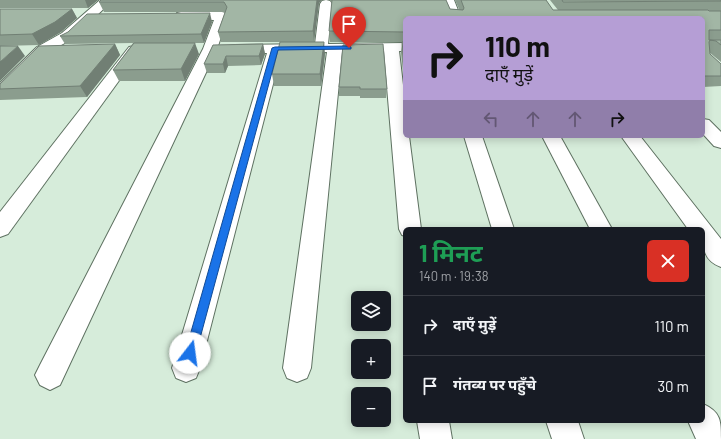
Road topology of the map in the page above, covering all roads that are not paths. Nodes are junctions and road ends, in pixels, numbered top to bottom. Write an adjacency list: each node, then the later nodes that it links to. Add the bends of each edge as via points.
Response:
1 (107, 0): 11 (street, via 67,36)
2 (448, 0): 5 (street)
3 (326, 4): 8 (street)
4 (167, 16): 10 (street, via 222,16)
5 (454, 16)
6 (398, 47): 8 (street); 15 (street)
7 (275, 48): 8 (street); 10 (street); 29 (street)
8 (328, 48): 30 (street)
9 (134, 49): 26 (street)
10 (203, 49): 31 (street)
11 (42, 50): 12 (street); 13 (street); 14 (street)
12 (73, 50)
13 (21, 51)
14 (0, 92)
15 (403, 123)
16 (705, 126): 21 (street)
17 (404, 138): 22 (street)
18 (475, 138): 23 (street)
19 (552, 138): 24 (street)
20 (632, 138): 25 (street)
21 (721, 142)
22 (410, 227)
23 (502, 227)
24 (600, 227)
25 (698, 227)
26 (0, 228)
27 (705, 236): 28 (street)
28 (721, 257)
29 (186, 368)
30 (297, 368)
31 (50, 374)
32 (433, 423): 35 (street)
33 (563, 423): 36 (street)
34 (705, 423): 37 (street)
35 (436, 439)
36 (568, 439)
37 (713, 439)

